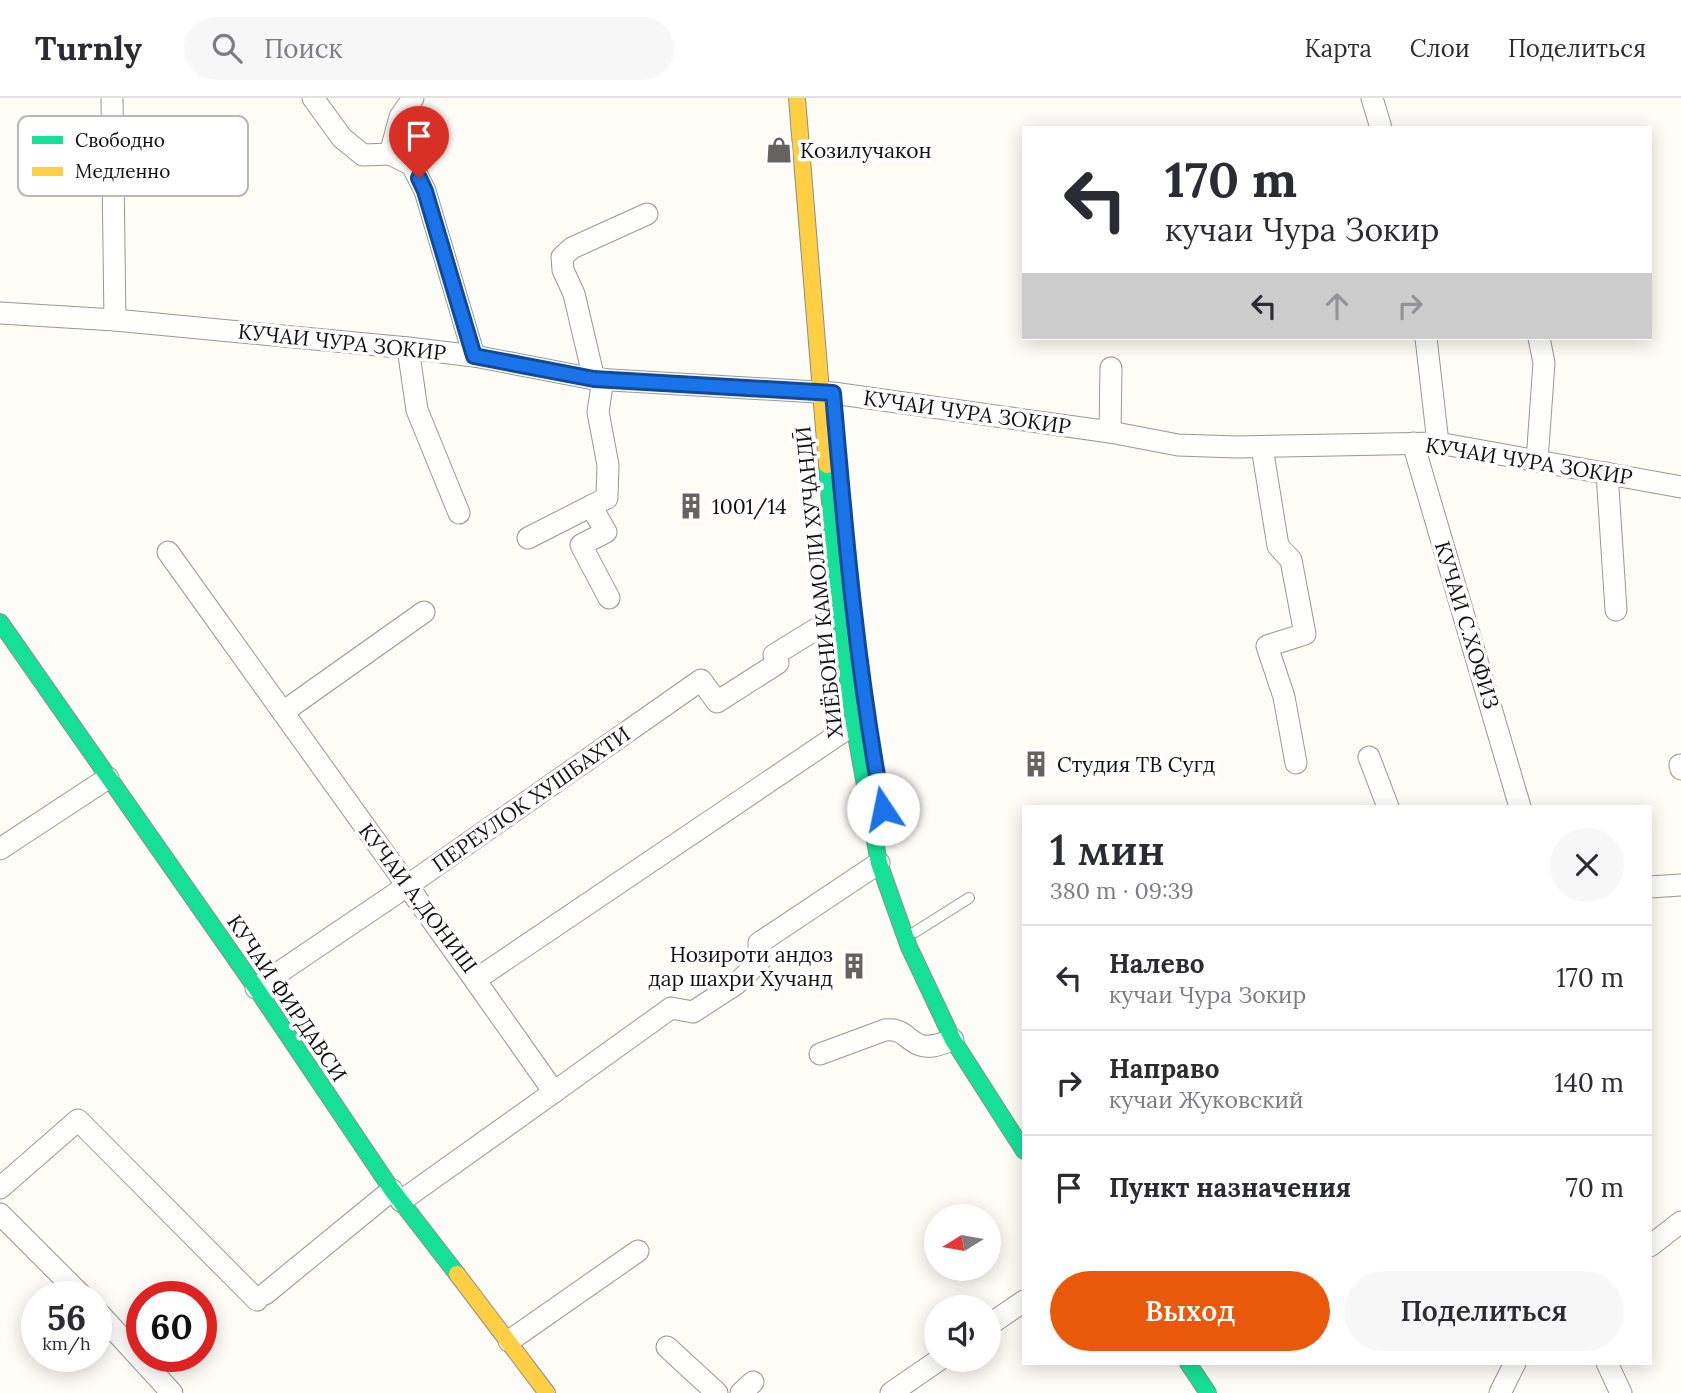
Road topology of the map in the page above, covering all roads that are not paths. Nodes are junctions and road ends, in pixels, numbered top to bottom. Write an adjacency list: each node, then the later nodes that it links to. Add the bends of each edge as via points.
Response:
1 (313, 98): 7 (street, via 342,138 363,155)
2 (413, 98): 7 (street, via 400,117)
3 (797, 98): 18 (main road, ХИЁБОНИ КАМОЛИ ХУҶАНДӢ)
4 (809, 98): 18 (main road, ХИЁБОНИ КАМОЛИ ХУҶАНДӢ)
5 (1378, 99): 6 (street)
6 (1381, 126)
7 (390, 154): 15 (street, via 412,165 425,191)
8 (113, 196): 11 (street)
9 (647, 214): 17 (street, via 572,248 562,257)
10 (0, 313): 11 (street, КУЧАИ ЧУРА ЗОКИР)
11 (115, 320): 14 (street, КУЧАИ ЧУРА ЗОКИР)
12 (1426, 340): 21 (street)
13 (1539, 340): 23 (street, via 1544,363)
14 (408, 348): 15 (street, КУЧАИ ЧУРА ЗОКИР); 27 (street, via 417,410)
15 (474, 356): 17 (street, КУЧАИ ЧУРА ЗОКИР)
16 (1111, 368): 19 (street)
17 (598, 379): 18 (street, КУЧАИ ЧУРА ЗОКИР); 26 (street, via 607,498)
18 (827, 393): 19 (street, КУЧАИ ЧУРА ЗОКИР); 33 (main road, ХИЁБОНИ КАМОЛИ ХУҶАНДӢ); 48 (main road, ХИЁБОНИ КАМОЛИ ХУҶАНДӢ, via 865,716 891,855)
19 (1110, 432): 22 (street, КУЧАИ ЧУРА ЗОКИР, via 1178,445)
20 (1413, 443): 21 (street, КУЧАИ ЧУРА ЗОКИР); 22 (street, КУЧАИ ЧУРА ЗОКИР); 41 (street, КУЧАИ С.ХОФИЗ)
21 (1438, 443): 23 (street, КУЧАИ ЧУРА ЗОКИР)
22 (1262, 447): 38 (street, via 1278,546 1291,560 1305,634 1266,646 1284,697)
23 (1537, 461): 24 (street, КУЧАИ ЧУРА ЗОКИР)
24 (1606, 473): 25 (street, КУЧАИ ЧУРА ЗОКИР); 31 (street)
25 (1681, 487)
26 (591, 506): 28 (street); 30 (street, via 606,532 582,545)
27 (459, 513)
28 (528, 538)
29 (168, 552): 35 (street, КУЧАИ А.ДОНИШ)
30 (609, 598)
31 (1616, 610)
32 (424, 612): 35 (street)
33 (839, 615): 36 (main road, ХИЁБОНИ КАМОЛИ ХУҶАНДӢ); 45 (street, ПЕРЕУЛОК ХУШБАХТИ, via 774,655 778,663 717,702 701,680)
34 (0, 622): 39 (main road, КУЧАИ ФИРДАВСИ)
35 (283, 712): 45 (street, КУЧАИ А.ДОНИШ)
36 (854, 724): 43 (main road, ХИЁБОНИ КАМОЛИ ХУҶАНДӢ); 49 (street, КУЧАИ А.ДОНИШ)
37 (1369, 757): 40 (street)
38 (1296, 763)
39 (108, 778): 42 (street); 50 (main road, КУЧАИ ФИРДАВСИ)
40 (1387, 805)
41 (1519, 805)
42 (0, 849)
43 (879, 863): 51 (main road, ХИЁБОНИ КАМОЛИ ХУҶАНДӢ, via 909,947); 53 (street, via 759,943 759,962 736,984 693,1012 671,1008)
44 (1681, 885): 46 (street)
45 (407, 886): 49 (street, КУЧАИ А.ДОНИШ); 50 (street, ПЕРЕУЛОК ХУШБАХТИ)
46 (1652, 887)
47 (969, 898): 48 (lane)
48 (915, 932): 54 (main road, ХИЁБОНИ КАМОЛИ ХУҶАНДӢ, via 967,1035)
49 (475, 980): 53 (street)
50 (256, 988): 57 (main road, КУЧАИ ФИРДАВСИ)
51 (953, 1040): 52 (street, via 921,1046 896,1029 885,1030); 55 (main road, ХИЁБОНИ КАМОЛИ ХУҶАНДӢ)
52 (820, 1054)
53 (554, 1092): 57 (street)
54 (1022, 1120)
55 (1022, 1148)
56 (0, 1188): 57 (street, via 79,1120 261,1297)
57 (396, 1195): 66 (main road, КУЧАИ ФИРДАВСИ)
58 (0, 1214): 62 (street)
59 (1681, 1222): 60 (street)
60 (1652, 1244)
61 (638, 1251): 66 (street)
62 (67, 1281)
63 (1022, 1302): 64 (street)
64 (1001, 1317)
65 (112, 1330): 72 (street)
66 (509, 1341): 73 (main road, КУЧАИ ФИРДАВСИ)
67 (667, 1347): 74 (street)
68 (1189, 1365): 76 (main road)
69 (1514, 1365): 77 (street)
70 (1608, 1365): 78 (street)
71 (924, 1370): 75 (street)
72 (160, 1389)
73 (547, 1393)
74 (717, 1393)
75 (891, 1393)
76 (1209, 1393)
77 (1500, 1393)
78 (1622, 1393)

